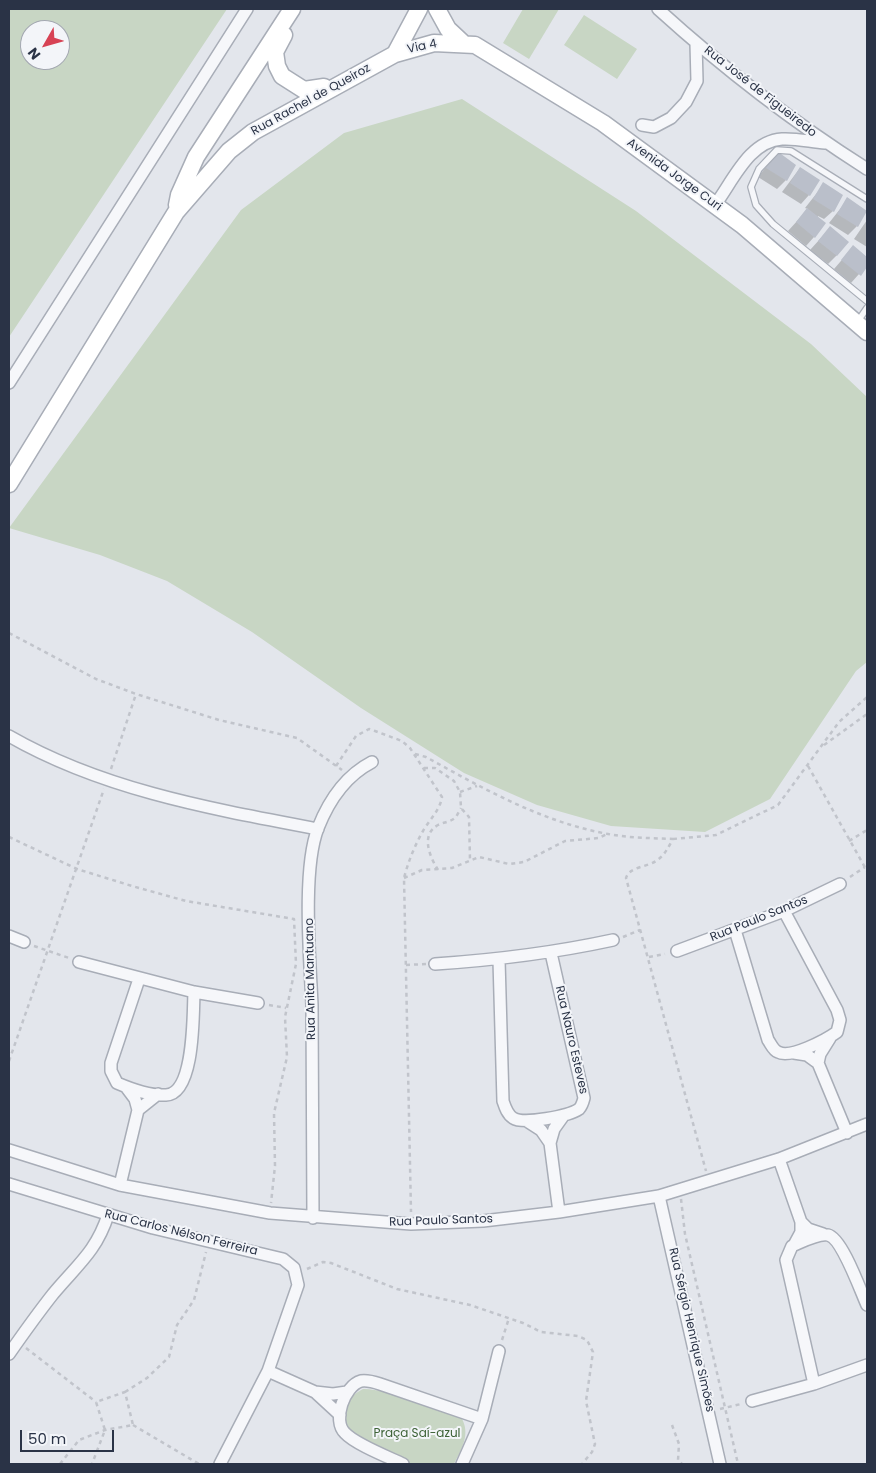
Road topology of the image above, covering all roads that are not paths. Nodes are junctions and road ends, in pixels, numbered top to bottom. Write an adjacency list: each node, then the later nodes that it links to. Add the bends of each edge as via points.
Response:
1 (247, 9): 19 (street)
2 (419, 9): 8 (street)
3 (437, 9): 7 (street, Via 4, via 448,29)
4 (658, 9): 6 (street, Rua José de Figueiredo)
5 (288, 15): 9 (street, via 286,32 275,52 282,76 304,90); 15 (street, Rua Rachel de Queiroz, via 196,157 179,195)
6 (696, 43): 10 (street, via 697,81 686,102 671,118 654,127); 11 (street, Rua José de Figueiredo)
7 (464, 44): 8 (street, Via 4, via 434,43); 14 (street, Avenida Jorge Curi, via 475,44 603,122)
8 (395, 54): 9 (street, Rua Rachel de Queiroz)
9 (338, 84): 15 (street, Rua Rachel de Queiroz, via 253,132 229,151)
10 (642, 125)
11 (826, 143): 12 (street, Rua José de Figueiredo); 14 (street, via 781,139 766,144 752,152)
12 (867, 169)
13 (867, 199): 16 (lane, via 791,151 777,150 771,154 751,187 756,206 773,224)
14 (715, 205): 18 (street, Avenida Jorge Curi, via 742,224)
15 (176, 212): 20 (street, Rua Rachel de Queiroz)
16 (867, 301)
17 (867, 308): 18 (lane)
18 (862, 328)
19 (9, 383)
20 (9, 484)
21 (9, 736): 23 (street, via 107,780 212,809)
22 (372, 762): 23 (street, Rua Anita Mantuano, via 340,786)
23 (318, 829): 56 (street, Rua Anita Mantuano, via 310,884)
24 (840, 884): 25 (street, Rua Paulo Santos)
25 (784, 911): 26 (street, Rua Paulo Santos); 38 (street, via 837,1010 840,1026)
26 (735, 930): 30 (street, Rua Paulo Santos); 39 (street, via 768,1040 778,1052)
27 (9, 936): 29 (street)
28 (612, 940): 31 (street)
29 (24, 942)
30 (677, 951)
31 (551, 953): 32 (street); 44 (street, Rua Nauro Esteves, via 584,1098 579,1109)
32 (498, 960): 34 (street); 45 (street, via 503,1101 513,1118)
33 (79, 962): 35 (street)
34 (434, 964)
35 (139, 979): 36 (street); 41 (street, via 111,1064 113,1079)
36 (194, 992): 37 (street); 42 (street, via 190,1056 185,1078 175,1092)
37 (258, 1003)
38 (830, 1037): 39 (street); 40 (street)
39 (794, 1053): 40 (street, via 807,1055)
40 (818, 1063): 47 (street)
41 (126, 1087): 42 (street); 43 (street)
42 (158, 1094): 43 (street)
43 (138, 1110): 52 (street)
44 (564, 1115): 45 (street, Rua Nauro Esteves); 48 (street, Rua Nauro Esteves, via 554,1129)
45 (527, 1121): 48 (street, via 541,1130)
46 (867, 1124): 47 (street, Rua Paulo Santos)
47 (847, 1133): 50 (street, Rua Paulo Santos)
48 (550, 1143): 54 (street)
49 (9, 1150): 52 (street, Rua Paulo Santos)
50 (779, 1159): 53 (street, Rua Paulo Santos); 57 (street)
51 (9, 1184): 55 (street, Rua Carlos Nélson Ferreira)
52 (120, 1185): 56 (street, Rua Paulo Santos)
53 (659, 1196): 54 (street, Rua Paulo Santos); 74 (street, Rua Sérgio Henrique Simões)
54 (560, 1212): 56 (street, Rua Paulo Santos, via 483,1221 411,1224)
55 (108, 1215): 62 (street, via 91,1252 53,1294); 64 (street, Rua Carlos Nélson Ferreira, via 283,1259 295,1271 298,1285)
56 (313, 1218)
57 (801, 1222): 58 (street, via 808,1229); 59 (street, via 801,1232)
58 (823, 1234): 59 (street); 60 (street, via 832,1236 840,1245)
59 (794, 1245): 65 (street, via 786,1260)
60 (867, 1305)
61 (499, 1350): 70 (street)
62 (9, 1354)
63 (867, 1365): 65 (street)
64 (268, 1371): 66 (street); 71 (street)
65 (814, 1384): 68 (street)
66 (315, 1392): 67 (street); 69 (street)
67 (347, 1392): 69 (street); 70 (street, via 357,1383 369,1381)
68 (752, 1401)
69 (340, 1415): 72 (street, via 338,1421 344,1433)
70 (482, 1419): 73 (street)
71 (220, 1464)
72 (403, 1464)
73 (462, 1464)
74 (720, 1464)

